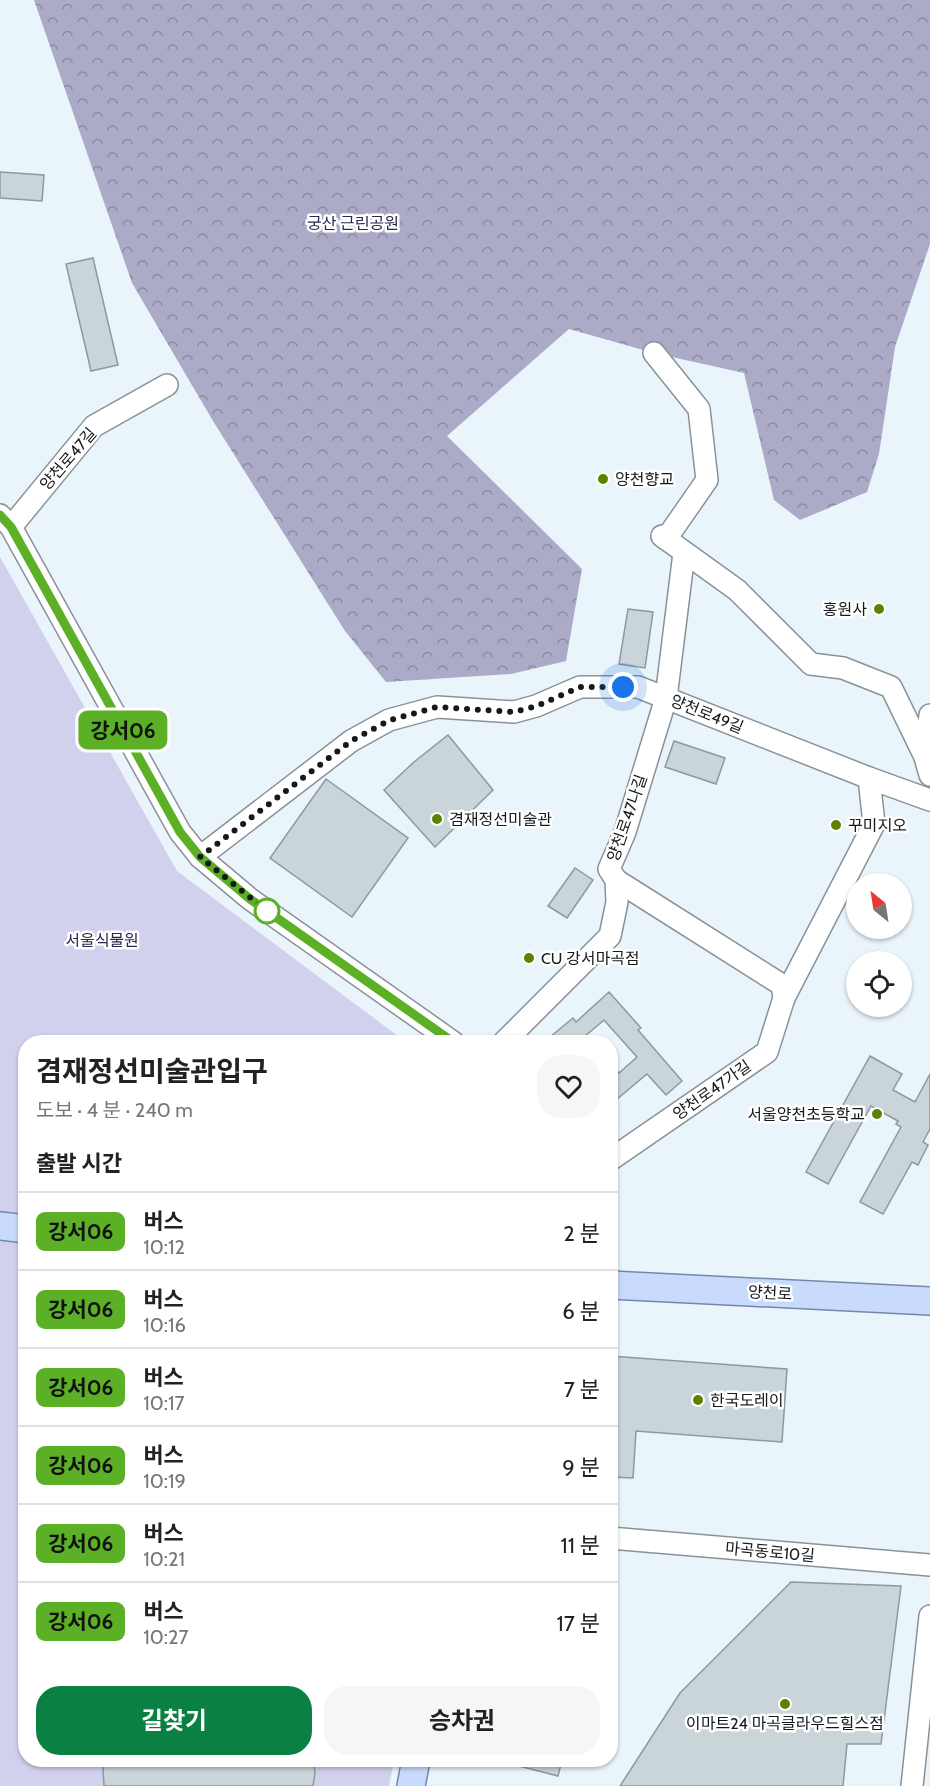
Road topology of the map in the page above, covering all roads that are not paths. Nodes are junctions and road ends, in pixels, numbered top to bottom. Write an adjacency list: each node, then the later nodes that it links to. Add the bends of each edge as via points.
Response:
1 (654, 353): 4 (street, via 699,409 707,480 664,538)
2 (167, 385): 3 (street, 양천로47길, via 94,426)
3 (5, 521): 10 (street, 양천로47길, via 180,832)
4 (684, 553): 5 (street, 양천로47나길); 7 (street, via 737,590 811,664 843,668 891,687)
5 (666, 698): 8 (street, 양천로49길); 10 (street, 양천로49길, via 638,687 580,687 514,712 437,707 390,720 351,741); 11 (street, 양천로47나길, via 625,832 609,869)
6 (930, 715): 7 (street)
7 (927, 766)
8 (869, 778): 9 (street, 양천로49길); 12 (street, 양천로47가길, via 874,824)
9 (930, 800)
10 (200, 857): 13 (street, 양천로47길, via 250,899)
11 (616, 880): 12 (street, via 782,985); 14 (street, 양천로47나길, via 617,902 610,936)
12 (784, 998): 15 (street, 양천로47가길, via 767,1052)
13 (443, 1035)
14 (511, 1035)
15 (618, 1154)
16 (0, 1226): 17 (main road)
17 (18, 1228)
18 (618, 1285): 19 (main road, 양천로)
19 (930, 1301)
20 (618, 1539): 21 (street, 마곡동로10길)
21 (930, 1565)
22 (930, 1616): 25 (street)
23 (415, 1767): 24 (main road)
24 (411, 1786)
25 (912, 1786)

